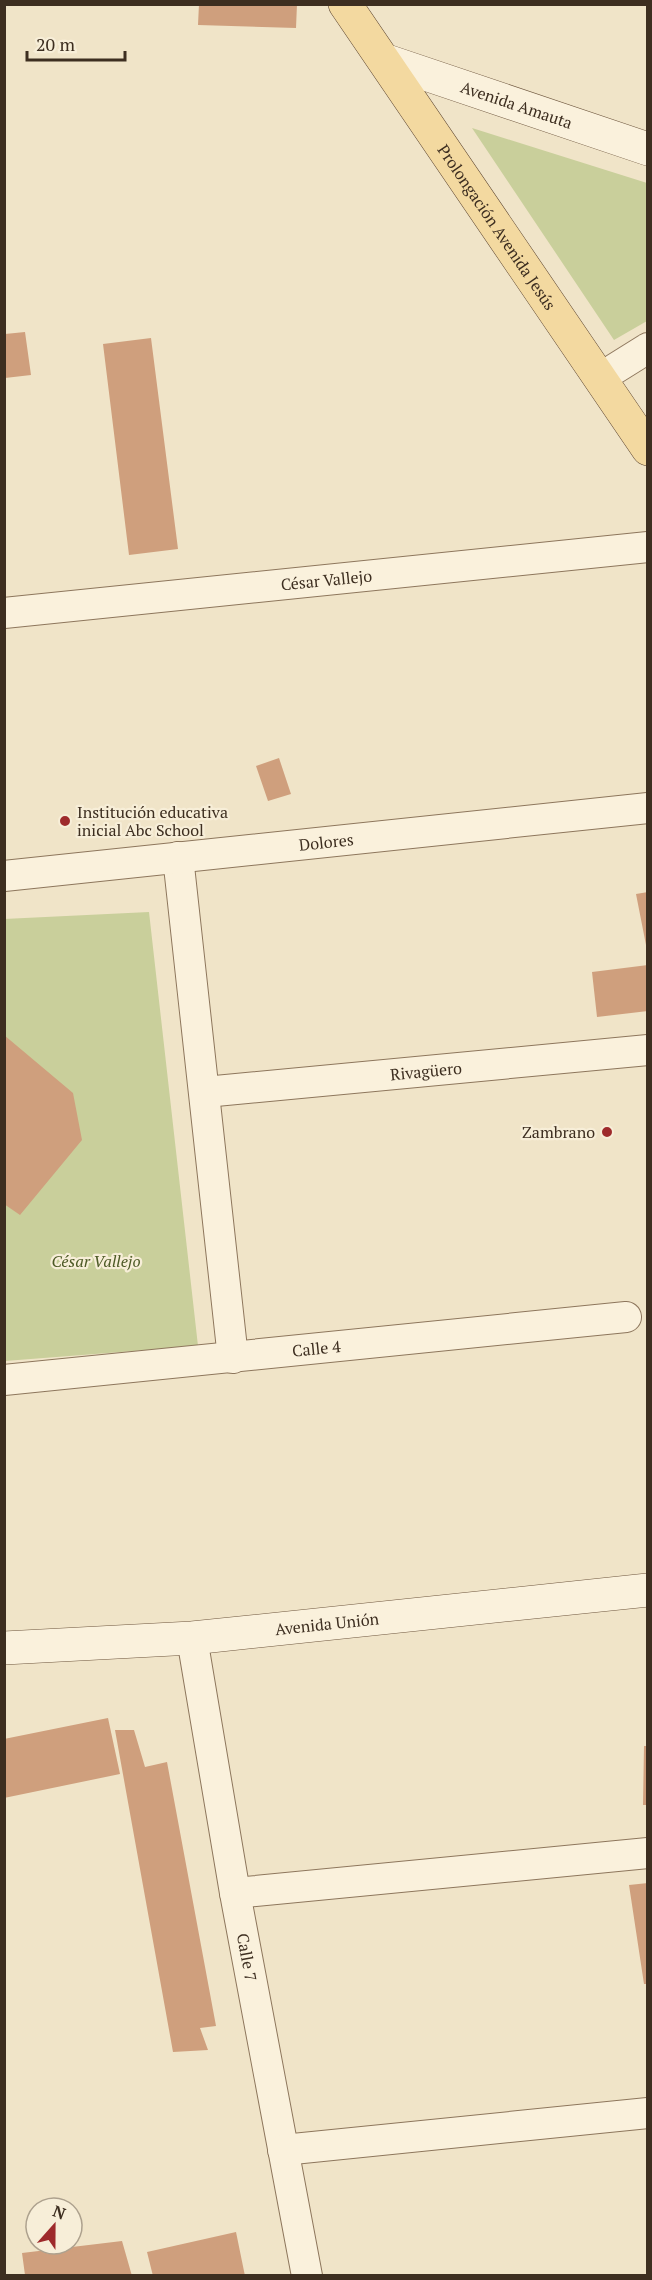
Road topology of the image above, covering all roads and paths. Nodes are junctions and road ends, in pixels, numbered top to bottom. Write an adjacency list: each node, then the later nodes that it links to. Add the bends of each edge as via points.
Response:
1 (345, 4): 2 (main road, Prolongación Avenida Jesús)
2 (384, 60): 3 (street, Avenida Amauta); 5 (main road, Prolongación Avenida Jesús)
3 (648, 149)
4 (648, 348): 5 (street)
5 (600, 378): 6 (main road, Prolongación Avenida Jesús)
6 (648, 449)
7 (648, 547): 8 (street, César Vallejo)
8 (4, 613)
9 (648, 808): 10 (street, Dolores)
10 (178, 857): 11 (street, Dolores); 13 (street)
11 (4, 876)
12 (648, 1050): 13 (street, Rivagüero)
13 (205, 1092): 15 (street)
14 (626, 1317): 15 (street, Calle 4)
15 (233, 1358): 16 (street, Calle 4)
16 (4, 1380)
17 (648, 1590): 18 (street, Avenida Unión)
18 (192, 1638): 19 (street, Avenida Unión); 21 (street, Calle 7)
19 (4, 1648)
20 (648, 1852): 21 (street)
21 (235, 1893): 23 (street, Calle 7)
22 (648, 2113): 23 (street)
23 (283, 2150): 24 (street, Calle 7)
24 (307, 2276)

